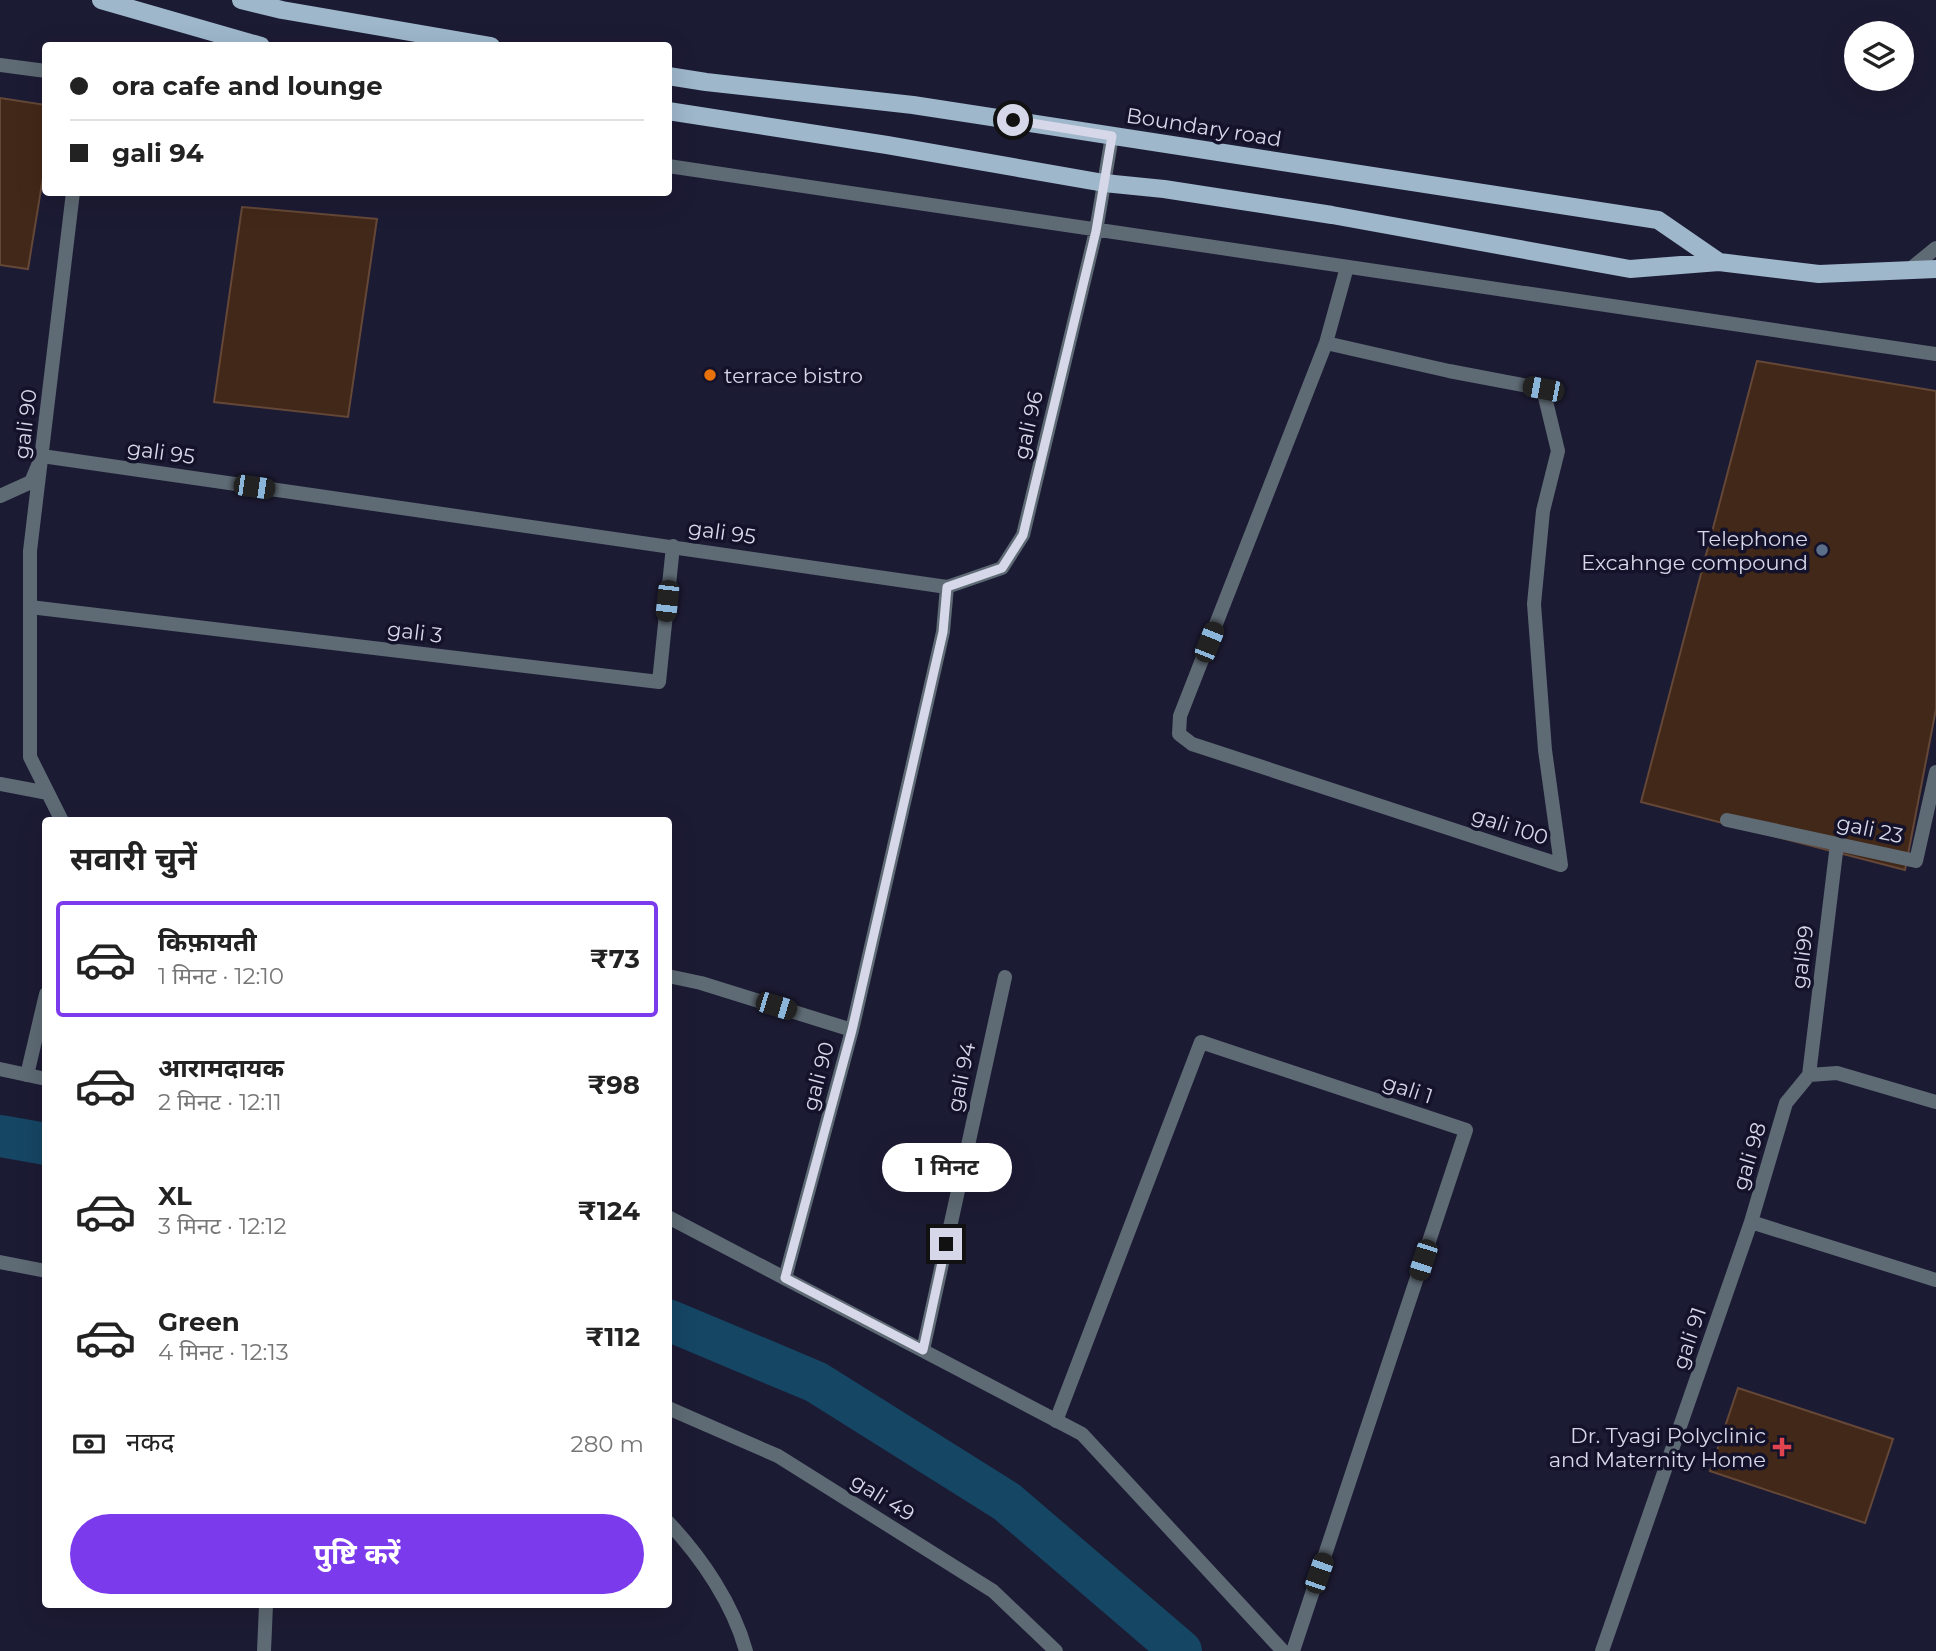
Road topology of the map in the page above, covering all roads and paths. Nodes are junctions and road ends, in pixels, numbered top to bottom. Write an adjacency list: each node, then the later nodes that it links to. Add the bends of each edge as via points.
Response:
1 (101, 0): 3 (main road)
2 (241, 0): 4 (main road)
3 (247, 42)
4 (468, 42)
5 (0, 65): 6 (street)
6 (42, 70)
7 (672, 76): 9 (main road, Boundary road, via 913,105)
8 (672, 112): 11 (main road, Boundary road)
9 (1112, 136): 11 (street, gali 96); 15 (main road, Boundary road, via 1658,220)
10 (672, 167): 13 (street)
11 (1104, 183): 13 (street, gali 96); 15 (main road, Boundary road, via 1332,215 1630,269)
12 (73, 196): 22 (street, gali 90)
13 (1096, 231): 16 (street); 25 (street, gali 96, via 1023,535 1002,568)
14 (1936, 248): 18 (street)
15 (1719, 262): 18 (main road, Boundary road, via 1819,274)
16 (1348, 267): 20 (street, gali 100); 21 (street)
17 (1936, 269): 18 (main road, Boundary road)
18 (1909, 270): 19 (street)
19 (1936, 275)
20 (1326, 343): 20 (street, gali 100, via 1180,716 1179,734 1192,744 1561,865 1545,750 1534,604 1543,511 1558,451 1543,389)
21 (1936, 354)
22 (42, 456): 23 (street, via 31,482); 24 (street, gali 95); 26 (street, gali 90, via 30,551)
23 (0, 496)
24 (673, 546): 25 (street, gali 95); 26 (street, gali 3, via 659,682)
25 (947, 587): 36 (street, via 943,632)
26 (30, 607): 29 (street, gali 90, via 30,757)
27 (1936, 772): 32 (street, gali 23, via 1916,861)
28 (0, 783): 29 (street)
29 (48, 793): 30 (street, gali 90)
30 (60, 817)
31 (1727, 820): 32 (street, gali 23)
32 (1837, 844): 39 (street, gali99)
33 (672, 977): 36 (street, gali 90)
34 (1005, 977): 48 (street, gali 94)
35 (42, 1011): 38 (street)
36 (852, 1030): 46 (street, gali 90)
37 (0, 1069): 38 (street)
38 (27, 1075): 40 (street)
39 (1809, 1075): 41 (street, via 1837,1073); 43 (street, gali 98, via 1786,1103)
40 (42, 1078)
41 (1936, 1102)
42 (672, 1219): 46 (street)
43 (1751, 1222): 47 (street); 58 (street, gali 91)
44 (0, 1262): 45 (street)
45 (42, 1270)
46 (785, 1278): 48 (street)
47 (1936, 1280)
48 (923, 1350): 50 (street)
49 (672, 1410): 55 (street, gali 49, via 778,1456 982,1584)
50 (1056, 1421): 56 (street, via 1082,1434); 57 (street, gali 1, via 1201,1042 1466,1130)
51 (672, 1526): 54 (street, via 691,1547 739,1625)
52 (266, 1608): 53 (street)
53 (264, 1651)
54 (746, 1651)
55 (1056, 1651)
56 (1283, 1651)
57 (1293, 1651)
58 (1602, 1651)

